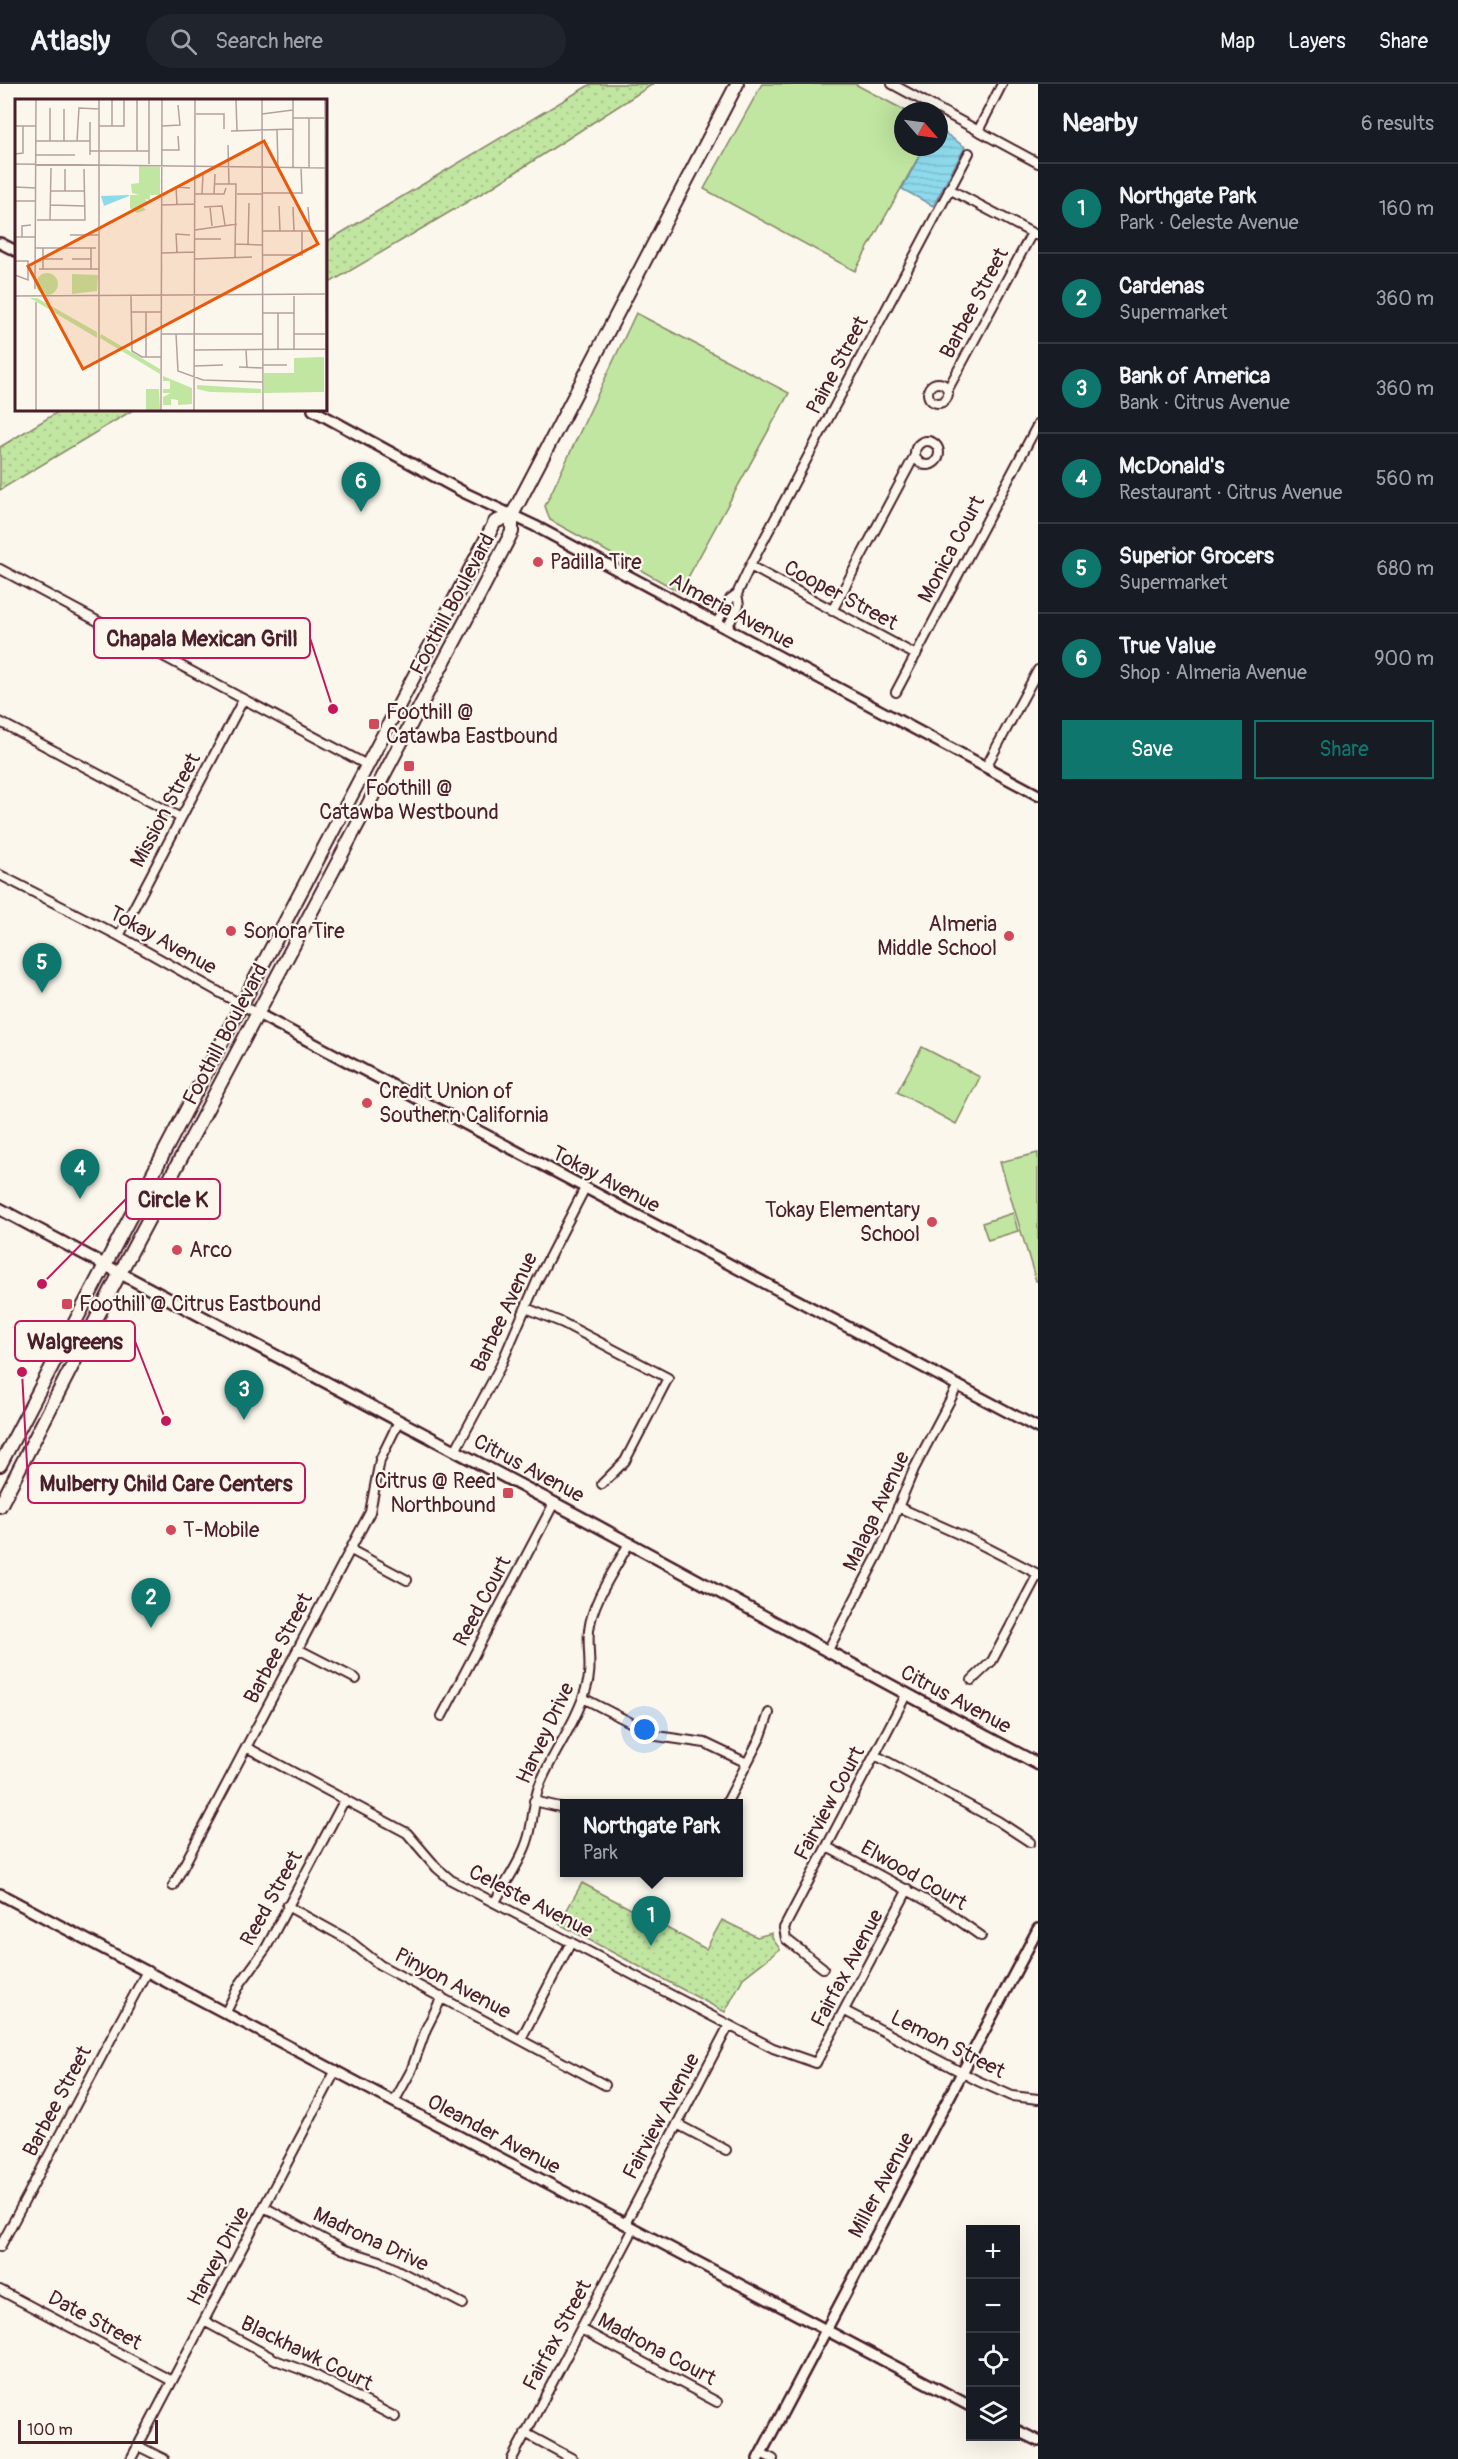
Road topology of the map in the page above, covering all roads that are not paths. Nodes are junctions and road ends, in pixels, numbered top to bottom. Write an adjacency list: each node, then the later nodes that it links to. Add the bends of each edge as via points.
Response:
1 (737, 84): 15 (main road, Foothill Boulevard)
2 (892, 84): 4 (street)
3 (1002, 84): 4 (street)
4 (978, 131): 6 (street)
5 (969, 153): 7 (street, Paine Street)
6 (1038, 163)
7 (950, 189): 8 (street); 16 (street, Paine Street)
8 (1035, 234): 11 (street, Barbee Street)
9 (0, 243): 10 (street)
10 (15, 250)
11 (948, 389)
12 (315, 411): 15 (street, Almeria Avenue)
13 (1038, 424): 22 (street, Monica Court)
14 (915, 455): 19 (street)
15 (512, 515): 20 (street, Almeria Avenue); 27 (main road, Foothill Boulevard, via 495,522); 34 (main road, Foothill Boulevard, via 512,532)
16 (750, 566): 18 (street, Paine Street); 19 (street, Cooper Street)
17 (0, 569): 25 (street)
18 (737, 594): 20 (street, Paine Street); 21 (street, Paine Street, via 739,605)
19 (832, 611): 22 (street, Cooper Street)
20 (717, 623): 21 (street, Almeria Avenue)
21 (727, 628): 28 (street, Almeria Avenue)
22 (916, 655): 24 (street, Monica Court)
23 (1038, 670): 28 (street)
24 (896, 692)
25 (243, 700): 27 (street); 30 (street, Mission Street)
26 (0, 722): 30 (street)
27 (367, 765): 33 (main road, Foothill Boulevard)
28 (986, 767): 29 (street, Almeria Avenue)
29 (1038, 795)
30 (181, 818): 32 (street, Mission Street)
31 (0, 875): 32 (street, Tokay Avenue)
32 (119, 936): 33 (street, Tokay Avenue)
33 (242, 1005): 34 (street, Tokay Avenue); 37 (main road, Foothill Boulevard)
34 (258, 1014): 35 (street, Tokay Avenue); 38 (main road, Foothill Boulevard)
35 (585, 1188): 39 (street, Barbee Avenue); 40 (street, Tokay Avenue)
36 (0, 1209): 37 (main road, Citrus Avenue)
37 (105, 1265): 38 (main road, Citrus Avenue); 44 (main road, Foothill Boulevard)
38 (120, 1273): 41 (main road, Citrus Avenue); 47 (main road, Foothill Boulevard)
39 (526, 1308): 43 (street, Barbee Avenue); 45 (street, via 668,1378 625,1461)
40 (958, 1385): 42 (street, Tokay Avenue); 48 (street, Malaga Avenue)
41 (399, 1421): 43 (main road, Citrus Avenue); 50 (street, Barbee Street, via 380,1460 370,1512)
42 (1038, 1428)
43 (455, 1451): 46 (main road, Citrus Avenue)
44 (0, 1465)
45 (602, 1484)
46 (554, 1503): 49 (main road, Citrus Avenue); 60 (street, Reed Court)
47 (0, 1506)
48 (898, 1507): 51 (street); 54 (street, Malaga Avenue, via 880,1551)
49 (629, 1543): 54 (main road, Citrus Avenue); 58 (street, Harvey Drive, via 592,1617 590,1675)
50 (351, 1550): 52 (street); 53 (street, Barbee Street)
51 (1038, 1574): 56 (street, via 992,1661)
52 (407, 1580)
53 (297, 1649): 55 (street); 61 (street, Barbee Street)
54 (827, 1652): 57 (main road, Citrus Avenue)
55 (356, 1679)
56 (972, 1680)
57 (906, 1695): 62 (street, Fairview Court); 64 (main road, Citrus Avenue)
58 (584, 1698): 63 (street, via 657,1736 705,1743); 67 (street, Harvey Drive)
59 (769, 1713): 63 (street)
60 (442, 1716)
61 (246, 1747): 65 (street, Celeste Avenue); 71 (street, Barbee Street)
62 (875, 1755): 69 (street, via 998,1821); 70 (street, Fairview Court)
63 (747, 1763): 66 (street)
64 (1038, 1764)
65 (345, 1799): 74 (street, Celeste Avenue, via 407,1833 451,1880); 75 (street, Reed Street)
66 (728, 1799)
67 (534, 1801): 68 (street); 74 (street, Harvey Drive, via 527,1843)
68 (560, 1807)
69 (1029, 1842)
70 (827, 1847): 72 (street, Elwood Court); 79 (street, Fairview Court, via 784,1928 786,1939)
71 (173, 1886)
72 (908, 1889): 77 (street, Elwood Court); 82 (street, Fairfax Avenue)
73 (0, 1894): 80 (street, Oleander Avenue)
74 (495, 1902): 78 (street, Celeste Avenue)
75 (287, 1906): 81 (street, Pinyon Avenue, via 347,1939 380,1965); 83 (street, Reed Street)
76 (1038, 1929): 88 (street, Miller Avenue)
77 (981, 1936)
78 (571, 1942): 84 (street, Celeste Avenue); 85 (street)
79 (823, 1968)
80 (147, 1971): 83 (street, Oleander Avenue); 97 (street, Barbee Street)
81 (442, 1997): 85 (street, Pinyon Avenue); 91 (street)
82 (845, 2011): 86 (street, Fairfax Avenue); 88 (street, Lemon Street)
83 (226, 2012): 87 (street, Oleander Avenue)
84 (729, 2025): 86 (street, Celeste Avenue, via 773,2048); 92 (street, Fairview Avenue)
85 (520, 2039): 89 (street, Pinyon Avenue)
86 (816, 2063)
87 (336, 2070): 91 (street, Oleander Avenue); 94 (street, Harvey Drive)
88 (961, 2072): 90 (street, Lemon Street, via 1012,2096); 102 (street, Miller Avenue)
89 (605, 2085)
90 (1038, 2099)
91 (394, 2102): 95 (street, Oleander Avenue)
92 (677, 2124): 93 (street); 95 (street, Fairview Avenue)
93 (726, 2150)
94 (264, 2207): 99 (street, Madrona Drive, via 342,2249 380,2261); 100 (street, Harvey Drive)
95 (625, 2224): 96 (street, Oleander Avenue)
96 (634, 2228): 101 (street, Fairfax Street); 102 (street, Oleander Avenue)
97 (0, 2247)
98 (0, 2290): 103 (street, Date Street)
99 (463, 2304)
100 (204, 2321): 103 (street, Harvey Drive); 106 (street, Blackhawk Court)
101 (580, 2329): 104 (street, Madrona Court); 108 (street, Fairfax Street)
102 (826, 2330): 105 (street, Oleander Avenue); 111 (street, Miller Avenue)
103 (172, 2381): 110 (street, Harvey Drive)
104 (717, 2402)
105 (966, 2404)
106 (394, 2417)
107 (1020, 2432): 109 (street)
108 (525, 2433): 114 (street, Fairfax Street); 115 (street)
109 (1038, 2441)
110 (138, 2446): 112 (street, Harvey Drive); 113 (street)
111 (760, 2456): 116 (street)
112 (131, 2459)
113 (164, 2459)
114 (512, 2459)
115 (573, 2459)
116 (773, 2459)

